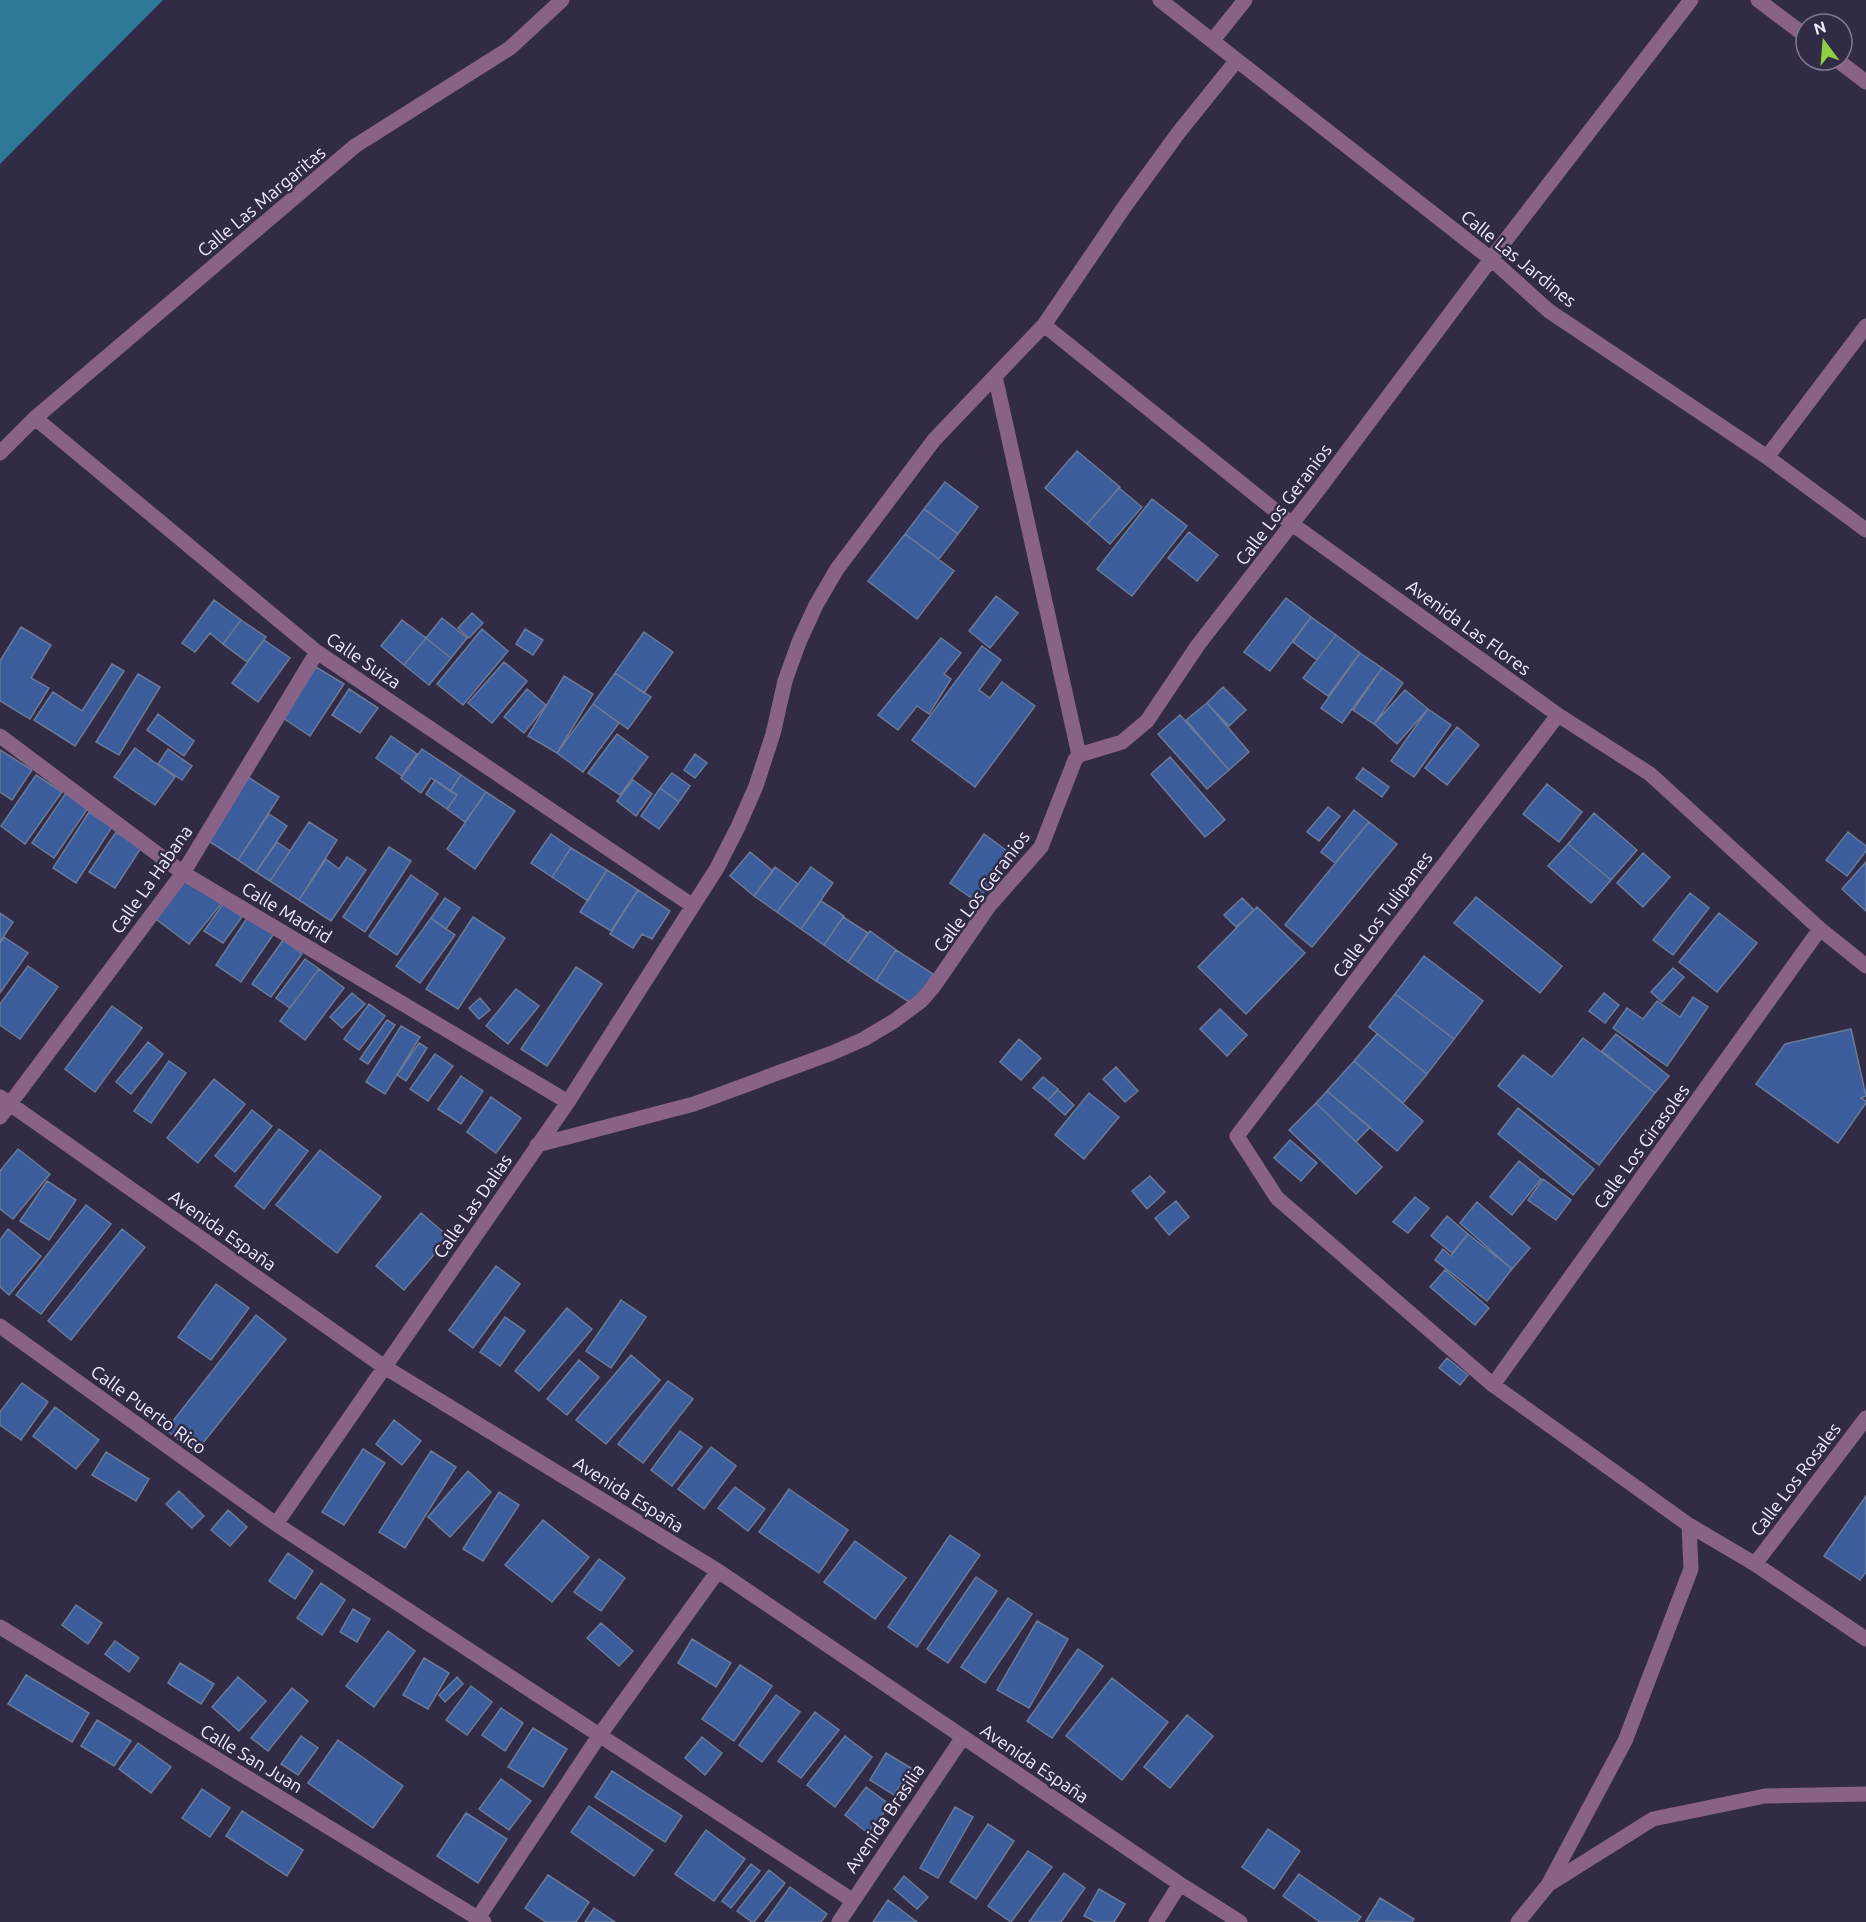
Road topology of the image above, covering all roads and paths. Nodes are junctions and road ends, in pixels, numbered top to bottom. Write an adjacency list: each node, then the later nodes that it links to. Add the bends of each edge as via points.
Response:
1 (562, 0): 15 (street, Calle Las Margaritas, via 510,48 355,146)
2 (1160, 0): 7 (street, Calle Las Jardines)
3 (1245, 0): 7 (street)
4 (1691, 0): 11 (street, Calle Los Geranios)
5 (1758, 0): 6 (street)
6 (1794, 27)
7 (1213, 40): 8 (street, Calle Las Jardines)
8 (1237, 60): 11 (street, Calle Las Jardines); 12 (street, Calle Las Dalias, via 1131,196)
9 (1853, 72): 10 (street)
10 (1866, 82)
11 (1491, 259): 17 (street, Calle Las Jardines, via 1549,311); 18 (street, Calle Los Geranios)
12 (1044, 325): 14 (street, Calle Las Dalias); 18 (street, Avenida Las Flores)
13 (1866, 326): 17 (street)
14 (995, 376): 23 (street); 25 (street, Calle Las Dalias, via 934,440 837,569 816,605 785,681 756,786 717,868)
15 (34, 418): 16 (street, Calle Las Margaritas); 20 (street, Calle Suiza)
16 (0, 453)
17 (1767, 457): 19 (street, Calle Las Jardines)
18 (1292, 524): 21 (street, Avenida Las Flores); 23 (street, Calle Los Geranios, via 1198,645 1147,721 1122,742)
19 (1866, 530)
20 (317, 652): 24 (street, Calle La Habana); 25 (street, Calle Suiza)
21 (1558, 715): 26 (street, Avenida Las Flores, via 1650,774); 34 (street, Calle Los Tulipanes, via 1237,1136 1277,1198)
22 (0, 736): 24 (street, Calle Madrid)
23 (1079, 755): 31 (street, Calle Los Geranios, via 1041,847 989,906 934,986 894,1022 832,1053 694,1104)
24 (183, 873): 28 (street, Calle La Habana); 29 (street, Calle Madrid)
25 (693, 906): 29 (street, Calle Las Dalias)
26 (1820, 929): 27 (street, Avenida Las Flores); 34 (street, Calle Los Girasoles)
27 (1866, 966)
28 (5, 1101): 30 (street, Calle La Habana); 33 (street, Avenida España)
29 (568, 1102): 31 (street, Calle Las Dalias)
30 (0, 1117)
31 (537, 1145): 33 (street, Calle Las Dalias)
32 (0, 1326): 36 (street, Calle Puerto Rico)
33 (383, 1366): 36 (street, Calle Las Dalias); 39 (street, Avenida España)
34 (1493, 1385): 37 (street)
35 (1866, 1418): 38 (street, Calle Los Rosales)
36 (276, 1524): 42 (street, Calle Puerto Rico)
37 (1689, 1525): 38 (street); 46 (street, via 1691,1569 1625,1741)
38 (1755, 1564): 41 (street)
39 (718, 1571): 42 (street); 43 (street, Avenida España)
40 (2, 1632): 48 (street, Calle San Juan)
41 (1866, 1639)
42 (599, 1736): 47 (street, Calle Puerto Rico); 48 (street)
43 (963, 1737): 45 (street, Avenida España); 47 (street, Avenida Brasilia)
44 (1866, 1794): 46 (street, via 1765,1796 1653,1819)
45 (1180, 1884): 50 (street); 51 (street, Avenida España)
46 (1548, 1885): 52 (street)
47 (852, 1900): 49 (street, Avenida Brasilia)
48 (481, 1920)
49 (839, 1922)
50 (1156, 1922)
51 (1240, 1922)
52 (1518, 1922)

